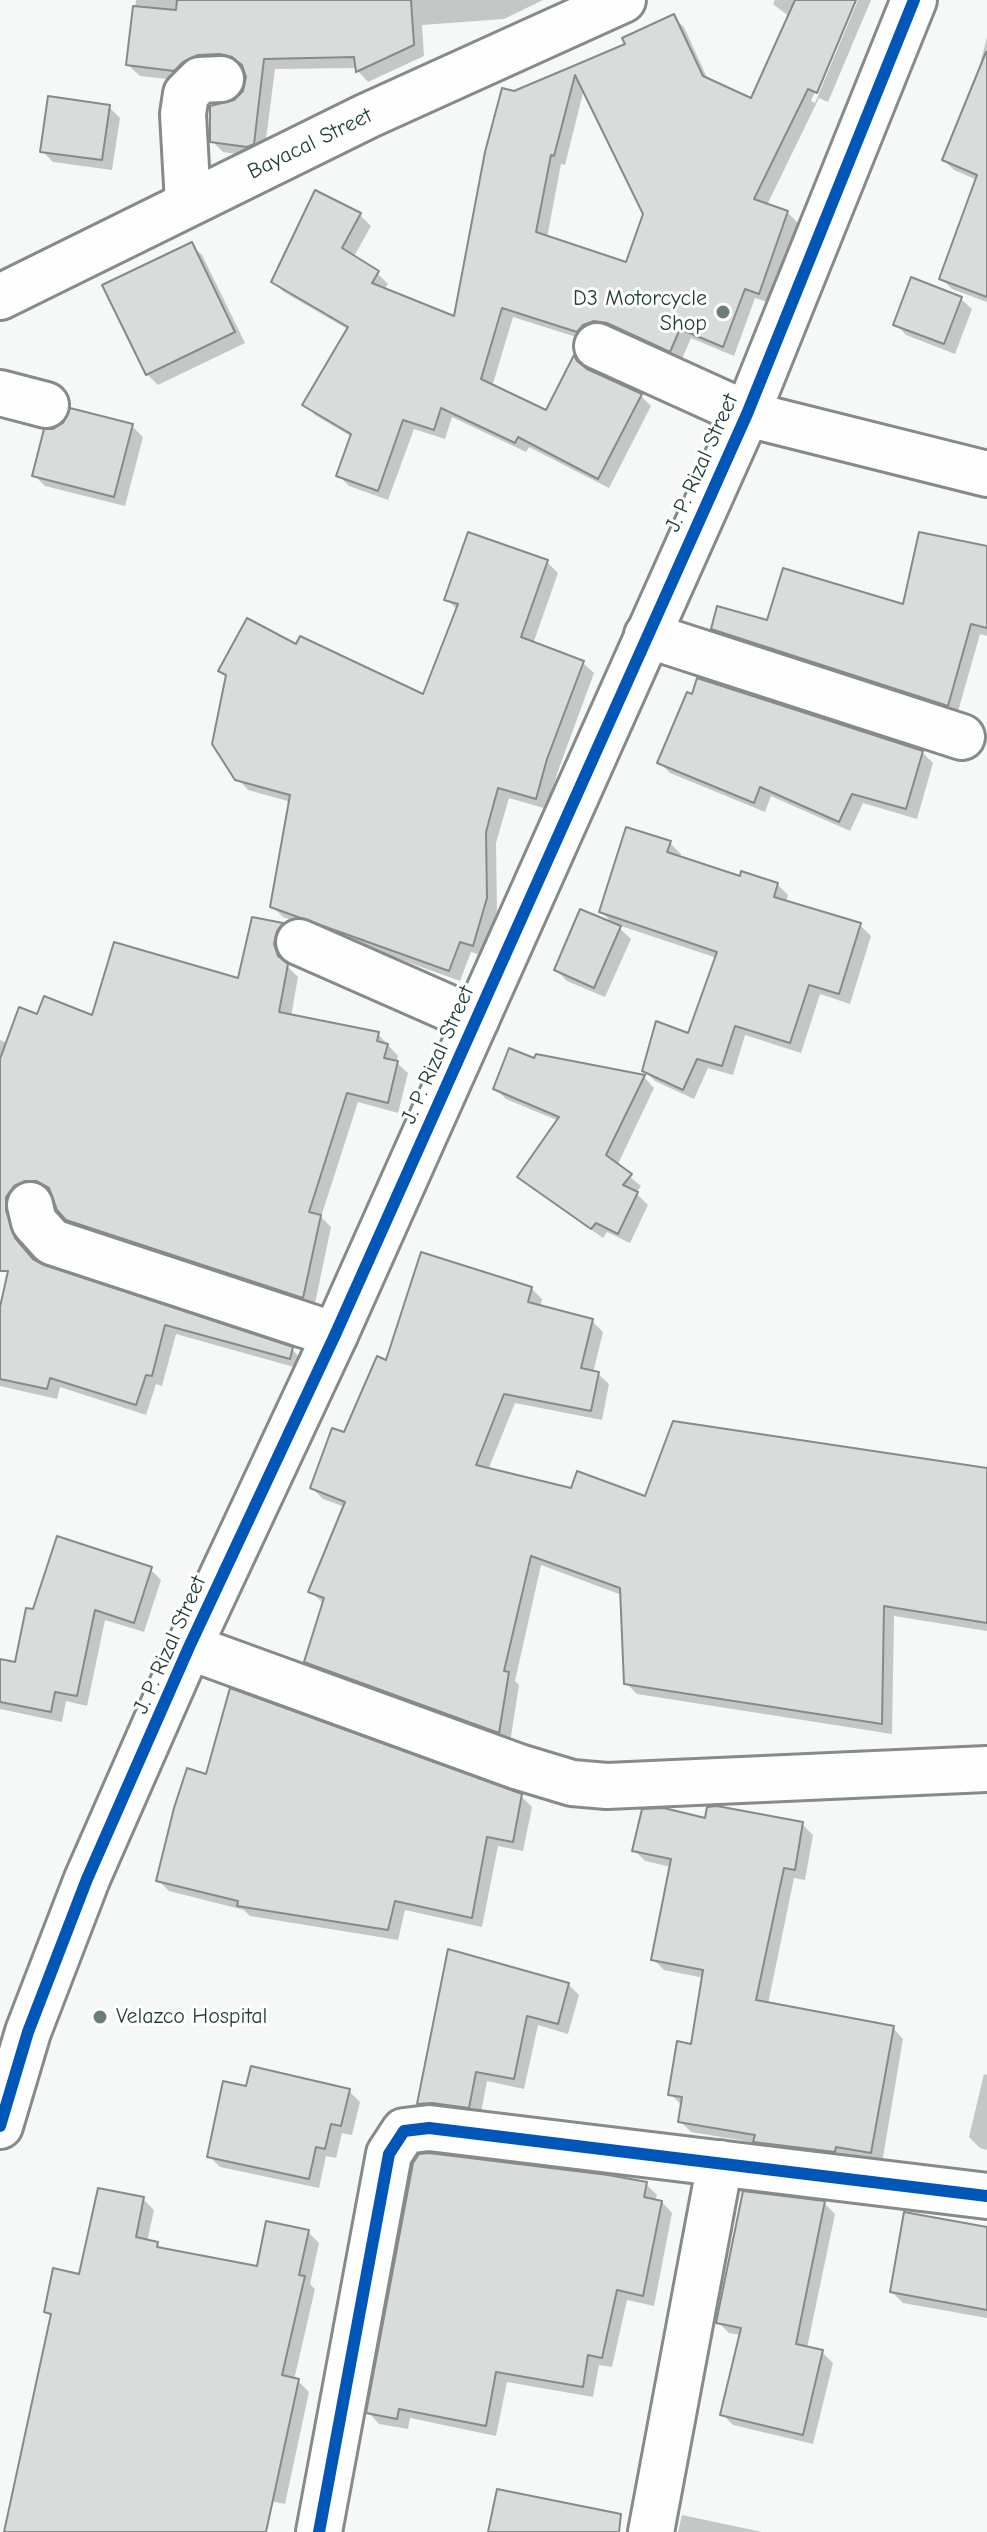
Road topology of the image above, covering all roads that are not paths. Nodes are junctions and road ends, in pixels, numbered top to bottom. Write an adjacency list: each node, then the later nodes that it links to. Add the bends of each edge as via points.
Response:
1 (623, 0): 4 (main road, Bayacal Street)
2 (914, 0): 9 (main road, J. P. Rizal Street)
3 (221, 79): 4 (main road, via 200,80 186,94)
4 (188, 203): 5 (main road, Bayacal Street)
5 (0, 297)
6 (597, 346): 9 (main road)
7 (0, 393): 8 (main road)
8 (46, 405)
9 (747, 414): 10 (main road); 11 (main road, J. P. Rizal Street)
10 (987, 474)
11 (647, 635): 12 (main road); 14 (main road, J. P. Rizal Street)
12 (962, 737)
13 (299, 942): 14 (main road)
14 (476, 1020): 16 (main road, J. P. Rizal Street)
15 (30, 1205): 16 (main road, via 34,1222 52,1242)
16 (335, 1335): 17 (main road, J. P. Rizal Street)
17 (189, 1647): 18 (main road, via 572,1783 607,1786); 19 (main road, J. P. Rizal Street, via 87,1879 28,2032)
18 (987, 1769)
19 (0, 2126)
20 (720, 2163): 21 (main road); 22 (main road, via 429,2128 404,2131 389,2154); 23 (main road)
21 (987, 2196)
22 (319, 2532)
23 (651, 2532)

